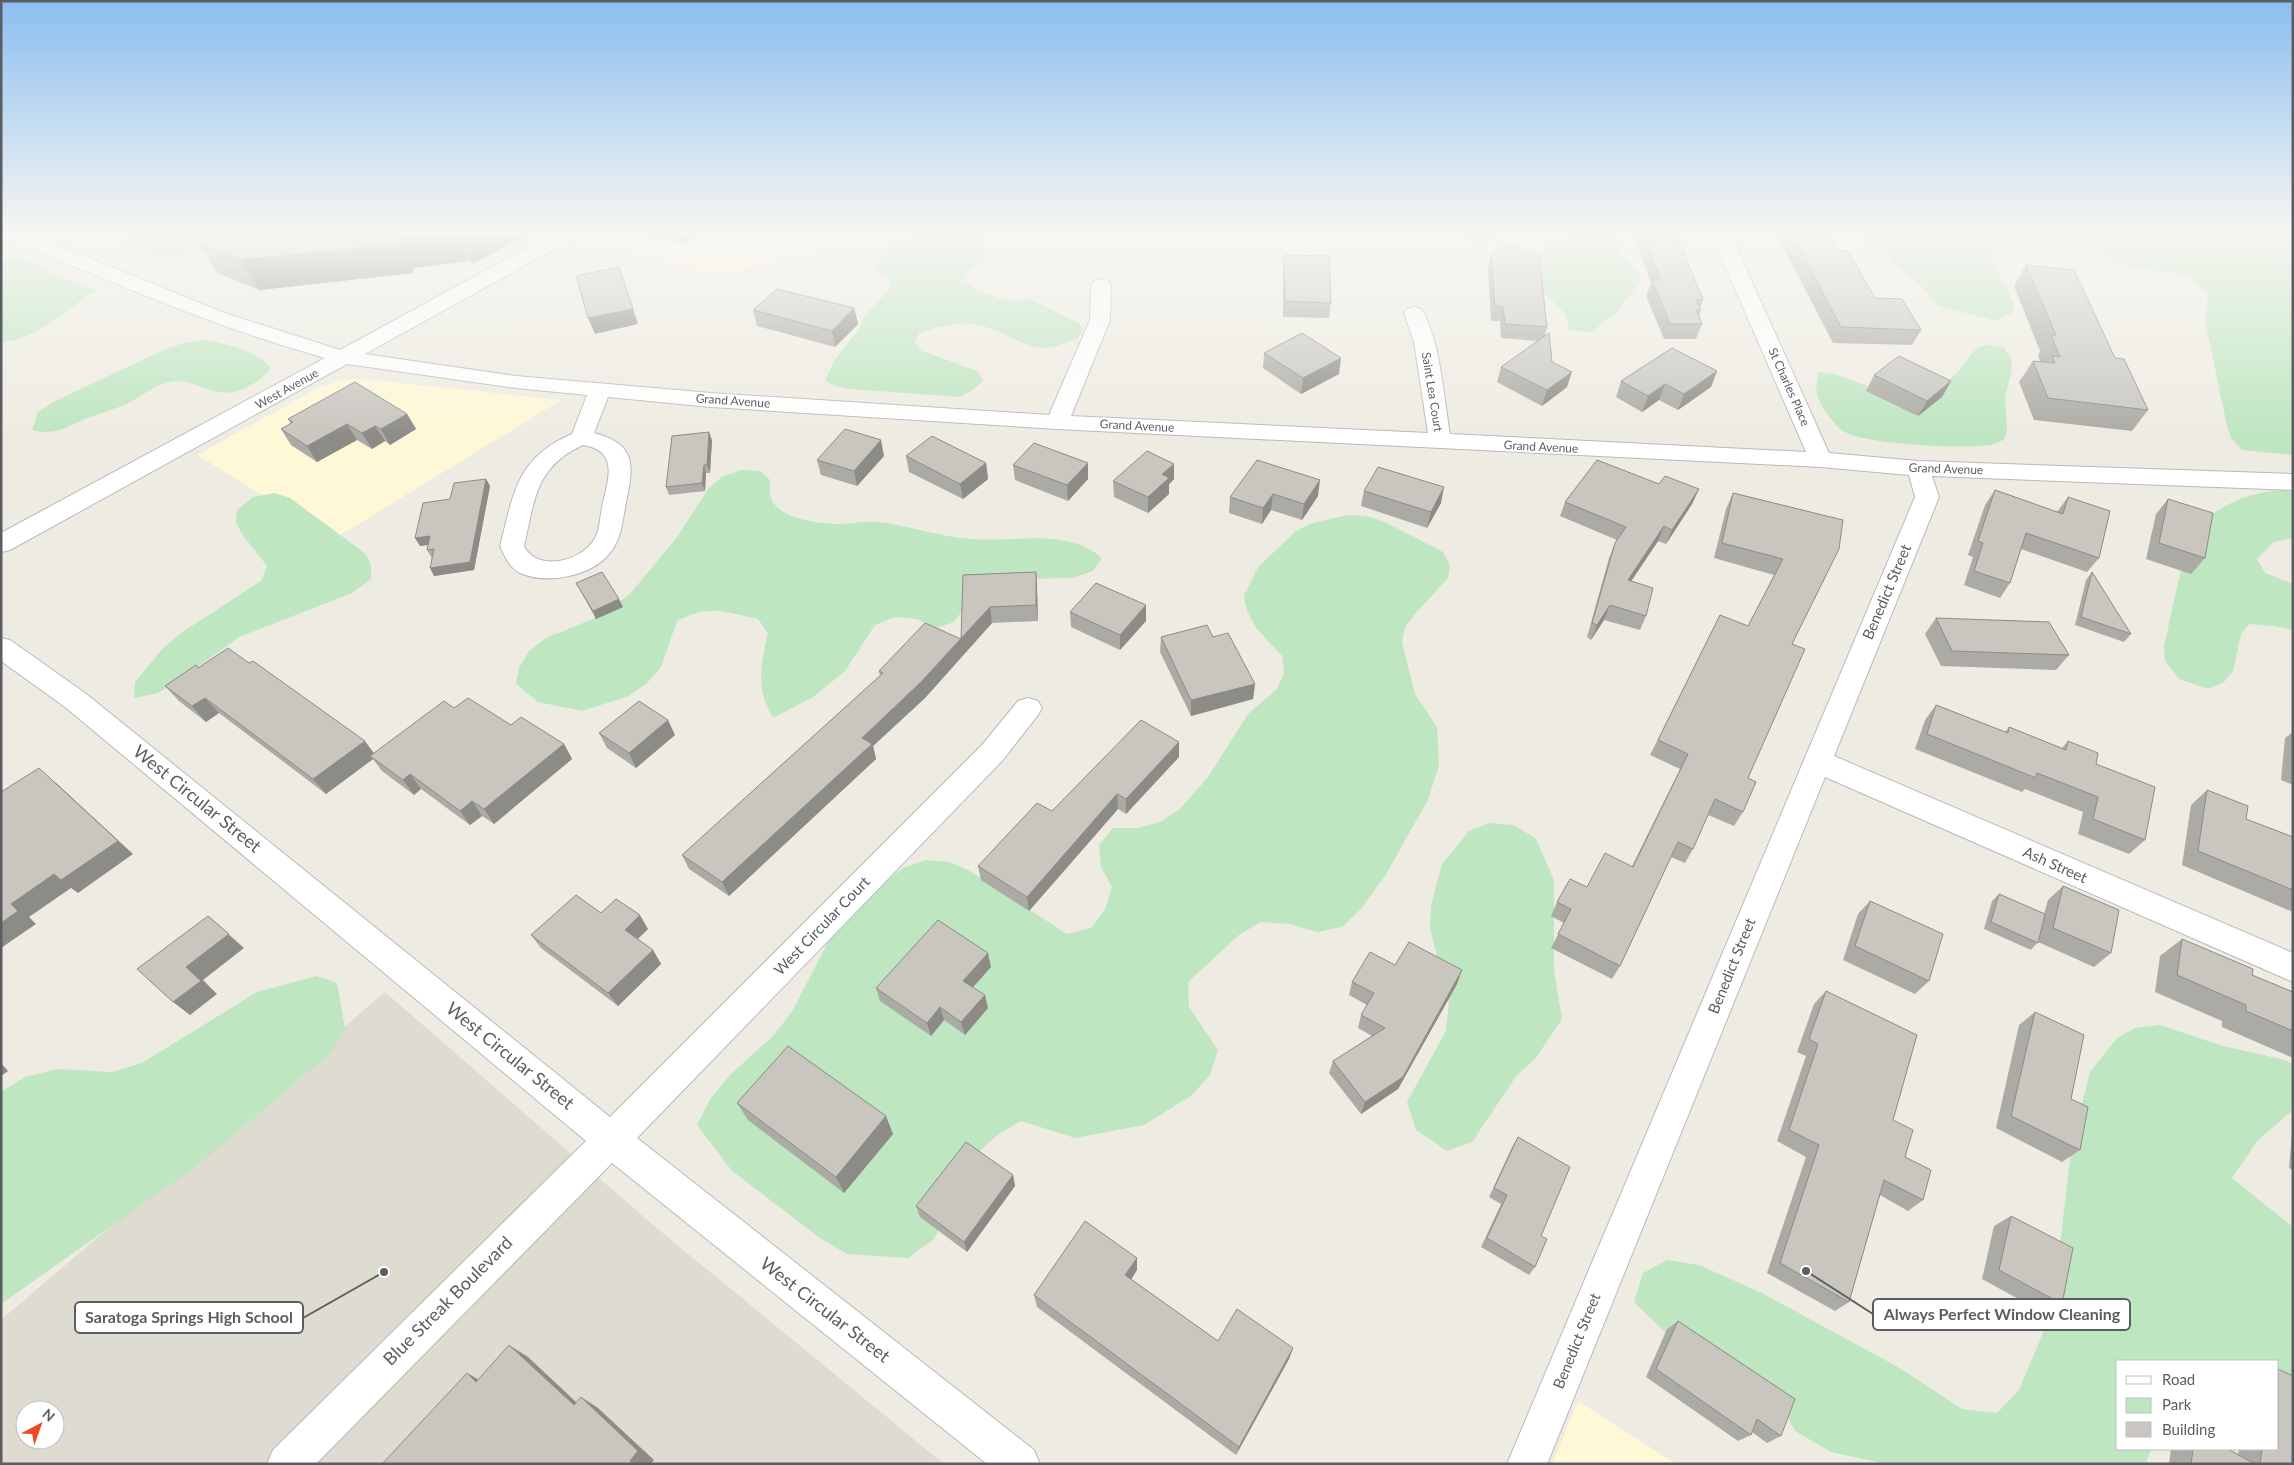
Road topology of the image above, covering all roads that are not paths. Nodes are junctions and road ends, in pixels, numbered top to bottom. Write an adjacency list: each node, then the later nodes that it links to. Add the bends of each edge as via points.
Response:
1 (174, 299): 6 (street, Grand Avenue)
2 (450, 299): 6 (street, West Avenue)
3 (1101, 299): 8 (street, via 1100,320)
4 (1749, 299): 11 (street, St Charles Place)
5 (1414, 314): 10 (street, Saint Lea Court, via 1424,342)
6 (344, 357): 7 (street, Grand Avenue, via 516,382); 14 (street, West Avenue)
7 (600, 390): 8 (street, Grand Avenue); 9 (street)
8 (1057, 422): 10 (street, Grand Avenue)
9 (581, 438): 9 (street, via 548,454 530,477 512,546 514,556 532,568 563,568 582,562 598,551 607,539 621,467 619,458 596,439)
10 (1440, 442): 11 (street, Grand Avenue)
11 (1822, 460): 12 (street, Grand Avenue)
12 (1918, 468): 13 (street, Grand Avenue); 17 (street, Benedict Street, via 1927,496)
13 (2293, 482)
14 (1, 544)
15 (1, 647): 19 (street, West Circular Street, via 75,700)
16 (1028, 708): 19 (street, West Circular Court, via 992,753)
17 (1817, 761): 18 (street, Ash Street); 22 (street, Benedict Street)
18 (2293, 968)
19 (611, 1140): 20 (street, Blue Streak Boulevard); 21 (street, West Circular Street)
20 (287, 1464)
21 (1020, 1464)
22 (1527, 1464)

